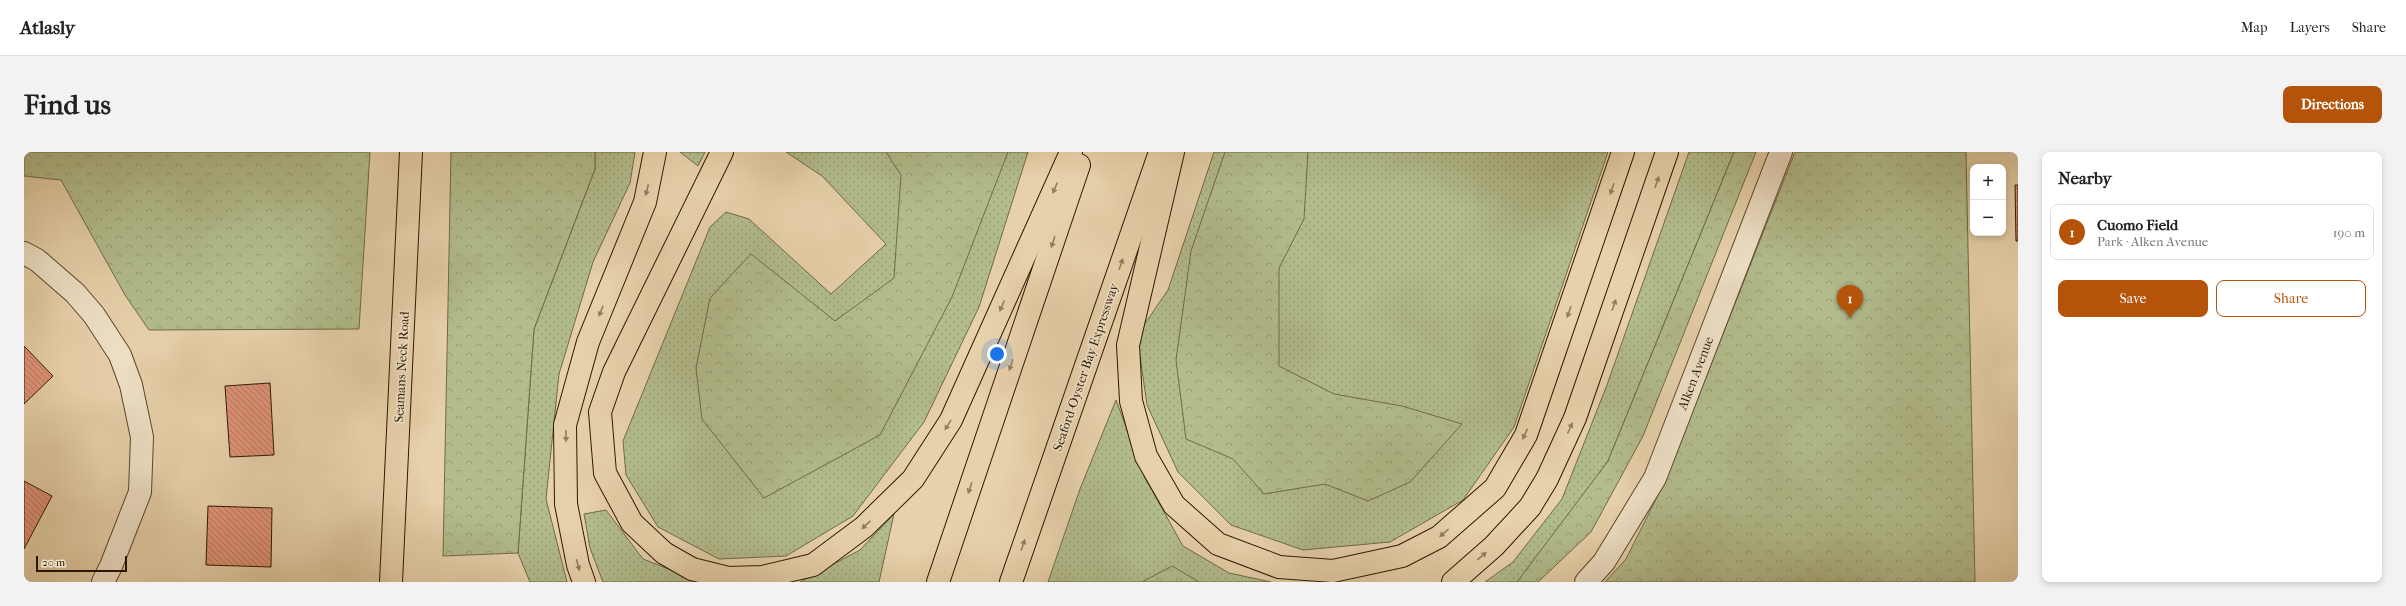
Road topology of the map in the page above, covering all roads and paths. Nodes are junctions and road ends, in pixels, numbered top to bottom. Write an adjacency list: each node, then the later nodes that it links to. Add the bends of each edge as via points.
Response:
1 (411, 152): 13 (main road, Seamans Neck Road)
2 (655, 152): 14 (main road, one-way to 14, via 645,202 588,342 566,425 566,504 578,565)
3 (722, 152): 4 (main road, one-way to 3, via 951,420 913,479 864,528 813,565 755,578 728,578 692,568 664,553 632,523 604,473 600,412 614,372)
4 (1071, 152)
5 (1083, 152): 15 (main road, one-way to 15)
6 (1160, 152): 16 (main road, Seaford-Oyster Bay Expressway, one-way to 6)
7 (1173, 152): 8 (main road, one-way to 7, via 1526,435 1495,488 1439,537 1402,556 1333,570 1279,567 1218,544 1174,505 1146,456 1131,400 1128,345)
8 (1623, 152)
9 (1667, 152): 17 (main road, one-way to 9, via 1494,546 1530,507 1547,479 1575,418)
10 (1781, 152): 18 (street, Alken Avenue, via 1655,478 1604,562)
11 (24, 253): 12 (street, via 37,260 75,293 94,315 120,355 132,386 142,437 140,492 112,566)
12 (103, 582)
13 (391, 582)
14 (584, 582)
15 (938, 582)
16 (1011, 582)
17 (1453, 582)
18 (1586, 582)

